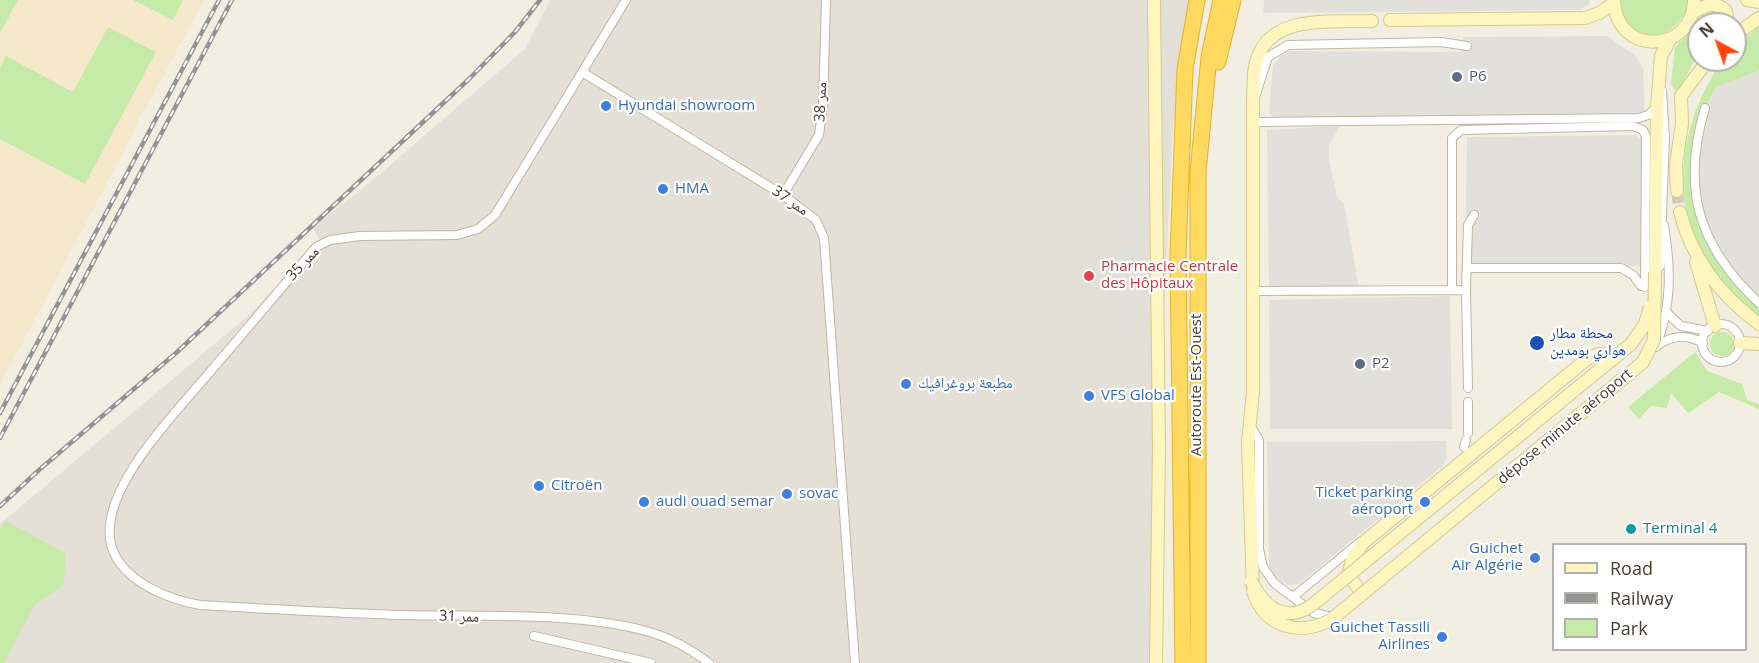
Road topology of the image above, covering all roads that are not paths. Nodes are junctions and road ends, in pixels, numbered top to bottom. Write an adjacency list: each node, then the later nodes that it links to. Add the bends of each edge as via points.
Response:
1 (626, 0): 17 (street, ممر 35)
2 (826, 0): 27 (street, ممر 38, via 819,135)
3 (1154, 0): 59 (main road, via 1159,436)
4 (1197, 0): 54 (highway, Autoroute Est-Ouest, via 1185,69 1178,254)
5 (1221, 0): 24 (highway, Autoroute Est-Ouest, via 1209,57)
6 (1233, 0): 24 (highway)
7 (1747, 0): 9 (main road)
8 (1614, 1): 12 (main road, via 1586,18); 14 (main road, via 1619,22 1633,36 1652,42)
9 (1759, 2)
10 (1693, 6): 11 (main road, via 1720,5); 14 (main road, via 1685,27)
11 (1726, 12)
12 (1390, 20)
13 (1372, 21): 21 (main road, via 1296,25 1273,36 1255,65)
14 (1671, 38): 16 (main road, via 1662,53)
15 (1467, 46): 21 (street, via 1448,42 1283,46 1268,57)
16 (1660, 70): 22 (main road); 30 (street, via 1665,124)
17 (582, 72): 27 (street, ممر 37); 53 (street, ممر 35, via 495,215 478,230 457,235 360,236 330,240 316,247 143,453 116,500 109,526 111,542 120,561 137,580 160,595)
18 (1692, 72): 20 (main road)
19 (1698, 72): 20 (main road)
20 (1682, 91): 26 (main road)
21 (1253, 103): 25 (main road)
22 (1657, 107): 25 (street, via 1640,118); 33 (main road)
23 (1705, 108): 38 (street, via 1694,166 1702,221 1725,268)
24 (1203, 117): 62 (highway, Autoroute Est-Ouest, via 1197,223)
25 (1253, 122): 37 (main road)
26 (1677, 191)
27 (783, 195): 58 (street, ممر 37, via 816,220 824,238)
28 (1680, 212): 31 (main road)
29 (1474, 216): 32 (street, via 1468,225)
30 (1664, 226): 34 (street, via 1660,271 1653,283); 39 (street, via 1670,277)
31 (1694, 249): 40 (main road, via 1720,290); 41 (main road)
32 (1467, 268): 34 (street, via 1621,268); 36 (street)
33 (1655, 273): 49 (main road, dépose minute aéroport, bridge, via 1645,324 1636,338); 51 (main road, dépose minute aéroport, bridge, via 1654,340 1643,362)
34 (1645, 287): 35 (street, via 1646,137 1643,130 1633,126 1455,133)
35 (1452, 289): 36 (street); 37 (street)
36 (1466, 290): 46 (street)
37 (1252, 291): 48 (main road)
38 (1759, 303)
39 (1667, 313): 41 (street, via 1681,326); 45 (street)
40 (1759, 324)
41 (1712, 328): 42 (street); 43 (street, via 1730,327)
42 (1703, 343): 43 (street, via 1708,357 1721,362 1735,356); 45 (street, via 1678,336)
43 (1740, 343): 44 (main road)
44 (1759, 344)
45 (1656, 348): 52 (street, via 1341,613 1321,617)
46 (1468, 388)
47 (1468, 402): 52 (street, via 1465,443 1448,471)
48 (1250, 425): 50 (main road); 52 (street, via 1259,440 1260,558 1268,576)
49 (1348, 575): 50 (main road, dépose minute aéroport, bridge, via 1306,609 1290,614 1268,606); 51 (main road)
50 (1252, 586): 51 (main road, dépose minute aéroport, bridge, via 1259,606 1269,617 1297,629 1327,622)
51 (1362, 593)
52 (1293, 597)
53 (200, 605): 57 (street, ممر 31, via 611,625 654,633)
54 (1184, 621): 60 (highway); 61 (highway, Autoroute Est-Ouest)
55 (534, 636): 56 (street)
56 (651, 663)
57 (709, 663)
58 (855, 663)
59 (1156, 663)
60 (1177, 663)
61 (1183, 663)
62 (1198, 663)

